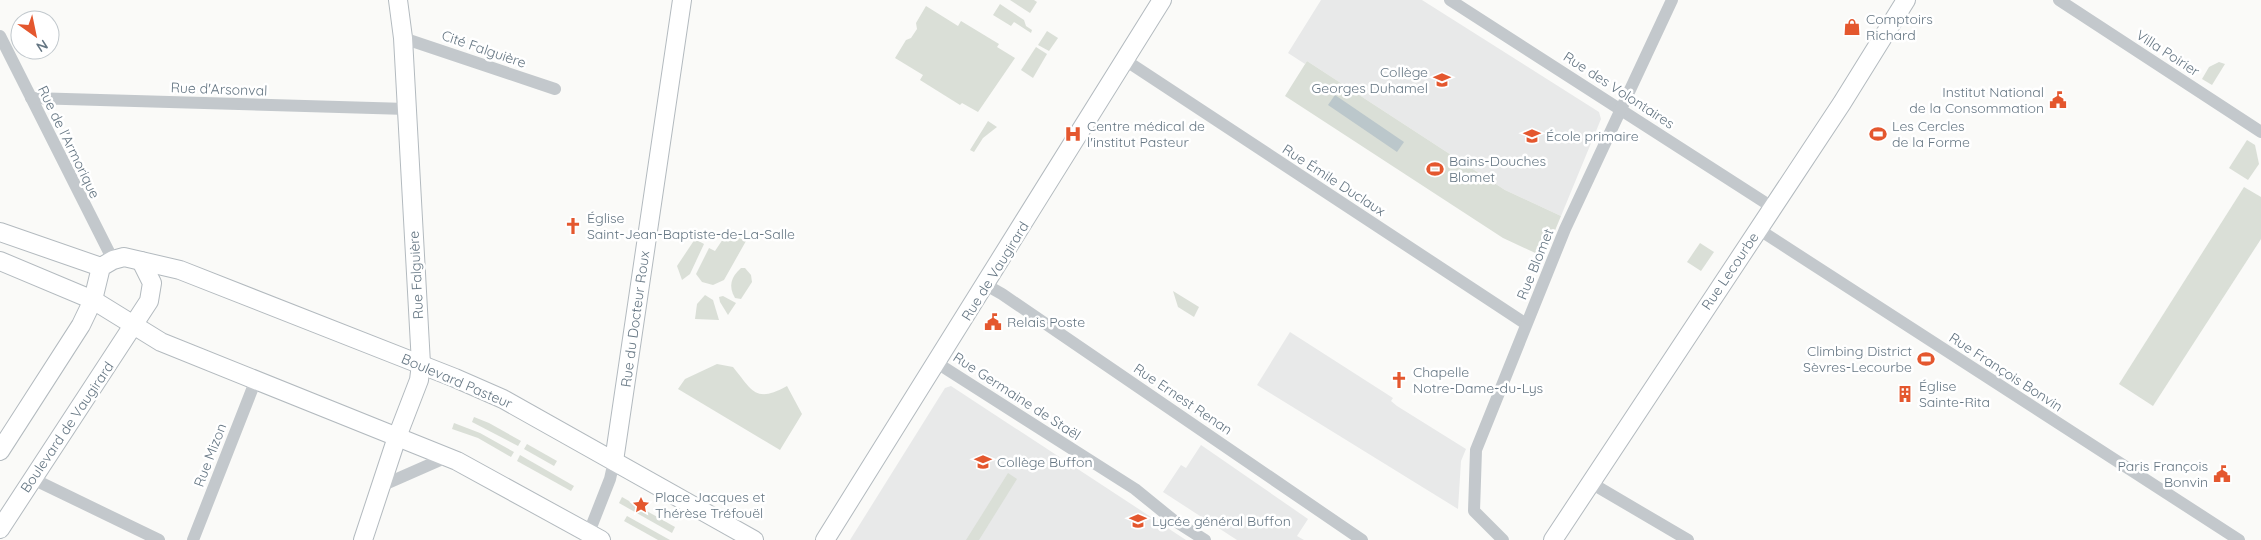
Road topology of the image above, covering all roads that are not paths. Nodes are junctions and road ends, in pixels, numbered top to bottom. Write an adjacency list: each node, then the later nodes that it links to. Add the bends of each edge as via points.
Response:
1 (398, 0): 9 (main road, Rue Falguière)
2 (682, 0): 32 (main road, Rue du Docteur Roux)
3 (1162, 0): 10 (main road, Rue de Vaugirard)
4 (1450, 0): 13 (street, Rue des Volontaires)
5 (1672, 0): 13 (street, Rue Blomet)
6 (1906, 0): 16 (main road, Rue Lecourbe)
7 (2059, 0): 15 (street, Villa Poirier)
8 (0, 36): 12 (street, Rue de l'Armorique)
9 (403, 38): 11 (street, Cité Falguière); 14 (main road, Rue Falguière)
10 (1125, 60): 22 (main road, Rue de Vaugirard); 25 (street, Rue Émile Duclaux)
11 (555, 89)
12 (31, 98): 14 (street, Rue d'Arsonval); 21 (street, Rue de l'Armorique)
13 (1620, 108): 16 (street, Rue des Volontaires); 25 (street, Rue Blomet)
14 (407, 109): 27 (main road, Rue Falguière)
15 (2261, 132)
16 (1772, 207): 17 (main road, Rue Lecourbe)
17 (1758, 229): 34 (main road, Rue Lecourbe); 48 (street, Rue François Bonvin)
18 (0, 232): 21 (main road, Boulevard Pasteur)
19 (0, 261): 23 (main road)
20 (141, 261): 21 (main road, Boulevard Pasteur, via 124,258); 24 (main road, via 149,274 152,289 150,301); 27 (main road, Boulevard Pasteur, via 190,274)
21 (107, 264): 23 (main road)
22 (986, 285): 26 (main road, Rue de Vaugirard); 44 (street, Rue Ernest Renan)
23 (94, 300): 24 (main road); 30 (main road)
24 (134, 324): 28 (main road, via 161,342); 33 (main road, Boulevard de Vaugirard)
25 (1526, 324): 45 (street, Rue Blomet, via 1476,450 1474,511)
26 (937, 362): 42 (main road, Rue de Vaugirard); 43 (street, Rue Germaine de Staël, via 1135,489)
27 (421, 364): 29 (main road, Rue Falguière, via 419,380); 32 (main road, Boulevard Pasteur, via 503,399)
28 (255, 382): 29 (main road); 40 (street, Rue Mizon)
29 (397, 437): 31 (main road); 35 (main road, Rue Falguière)
30 (0, 451)
31 (447, 457): 35 (street); 38 (main road)
32 (614, 461): 38 (street); 41 (main road, Boulevard Pasteur)
33 (33, 479): 36 (main road, Boulevard de Vaugirard); 39 (street)
34 (1591, 483): 46 (main road, Rue Lecourbe); 47 (street)
35 (381, 486): 37 (main road, Rue Falguière)
36 (0, 529)
37 (366, 538)
38 (592, 538)
39 (159, 540)
40 (193, 540)
41 (754, 540)
42 (825, 540)
43 (1205, 540)
44 (1362, 540)
45 (1503, 540)
46 (1553, 540)
47 (1688, 540)
48 (2238, 540)

